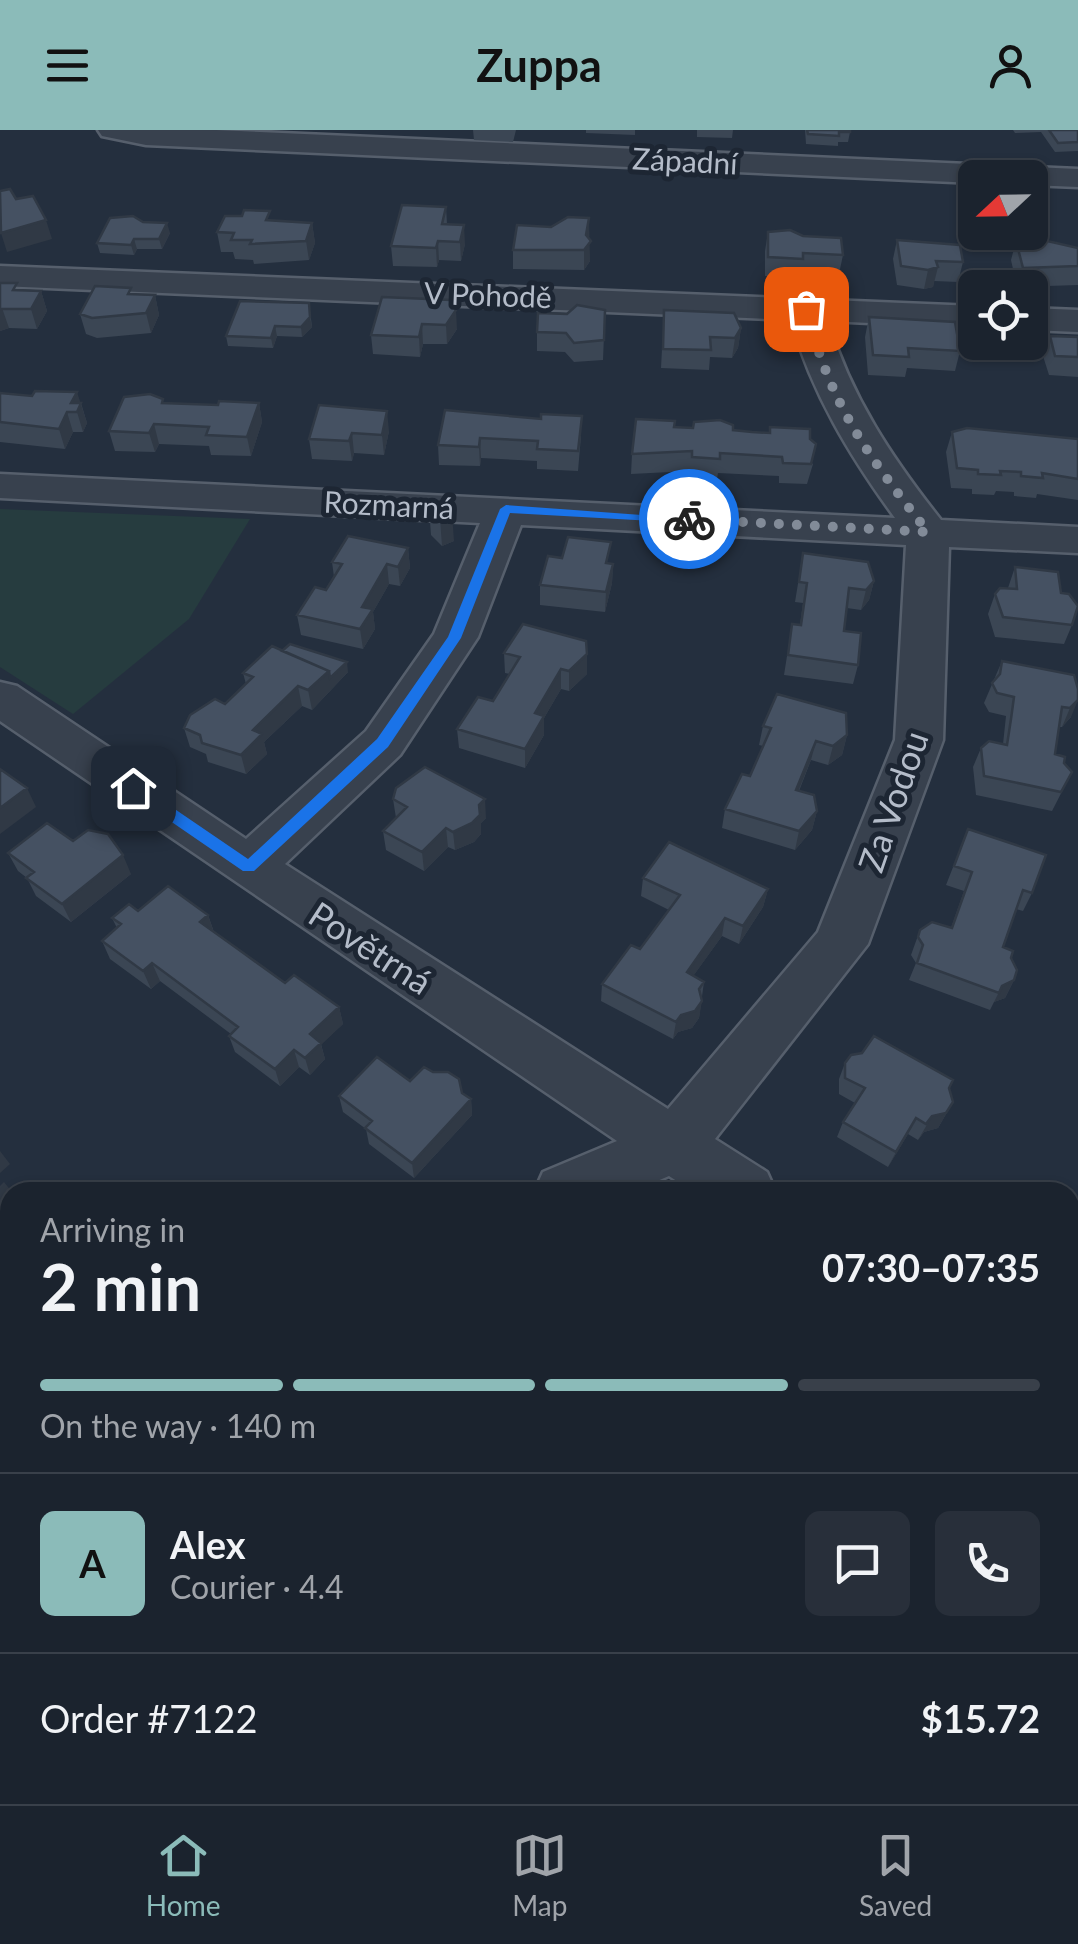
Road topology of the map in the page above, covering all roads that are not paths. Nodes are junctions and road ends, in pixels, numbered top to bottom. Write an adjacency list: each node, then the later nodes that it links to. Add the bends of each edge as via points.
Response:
1 (114, 130): 2 (street, Západní, via 146,136)
2 (416, 138): 3 (street, Západní)
3 (1078, 178)
4 (0, 276): 5 (street, V Pohodě)
5 (806, 309): 6 (street, V Pohodě); 11 (street, via 821,367 859,443)
6 (958, 315)
7 (1048, 320): 8 (street)
8 (1078, 321)
9 (0, 486): 10 (street, Rozmarná)
10 (506, 509): 11 (street, Rozmarná); 14 (street, via 455,638 382,743)
11 (928, 532): 12 (street, Rozmarná); 15 (street, Za Vodou, via 920,740 841,944)
12 (1078, 540)
13 (0, 698): 14 (street, Povětrná)
14 (249, 867): 15 (street, Povětrná)
15 (674, 1145): 16 (street, Za Vodou); 17 (street, Povětrná)
16 (588, 1182)
17 (730, 1182)

